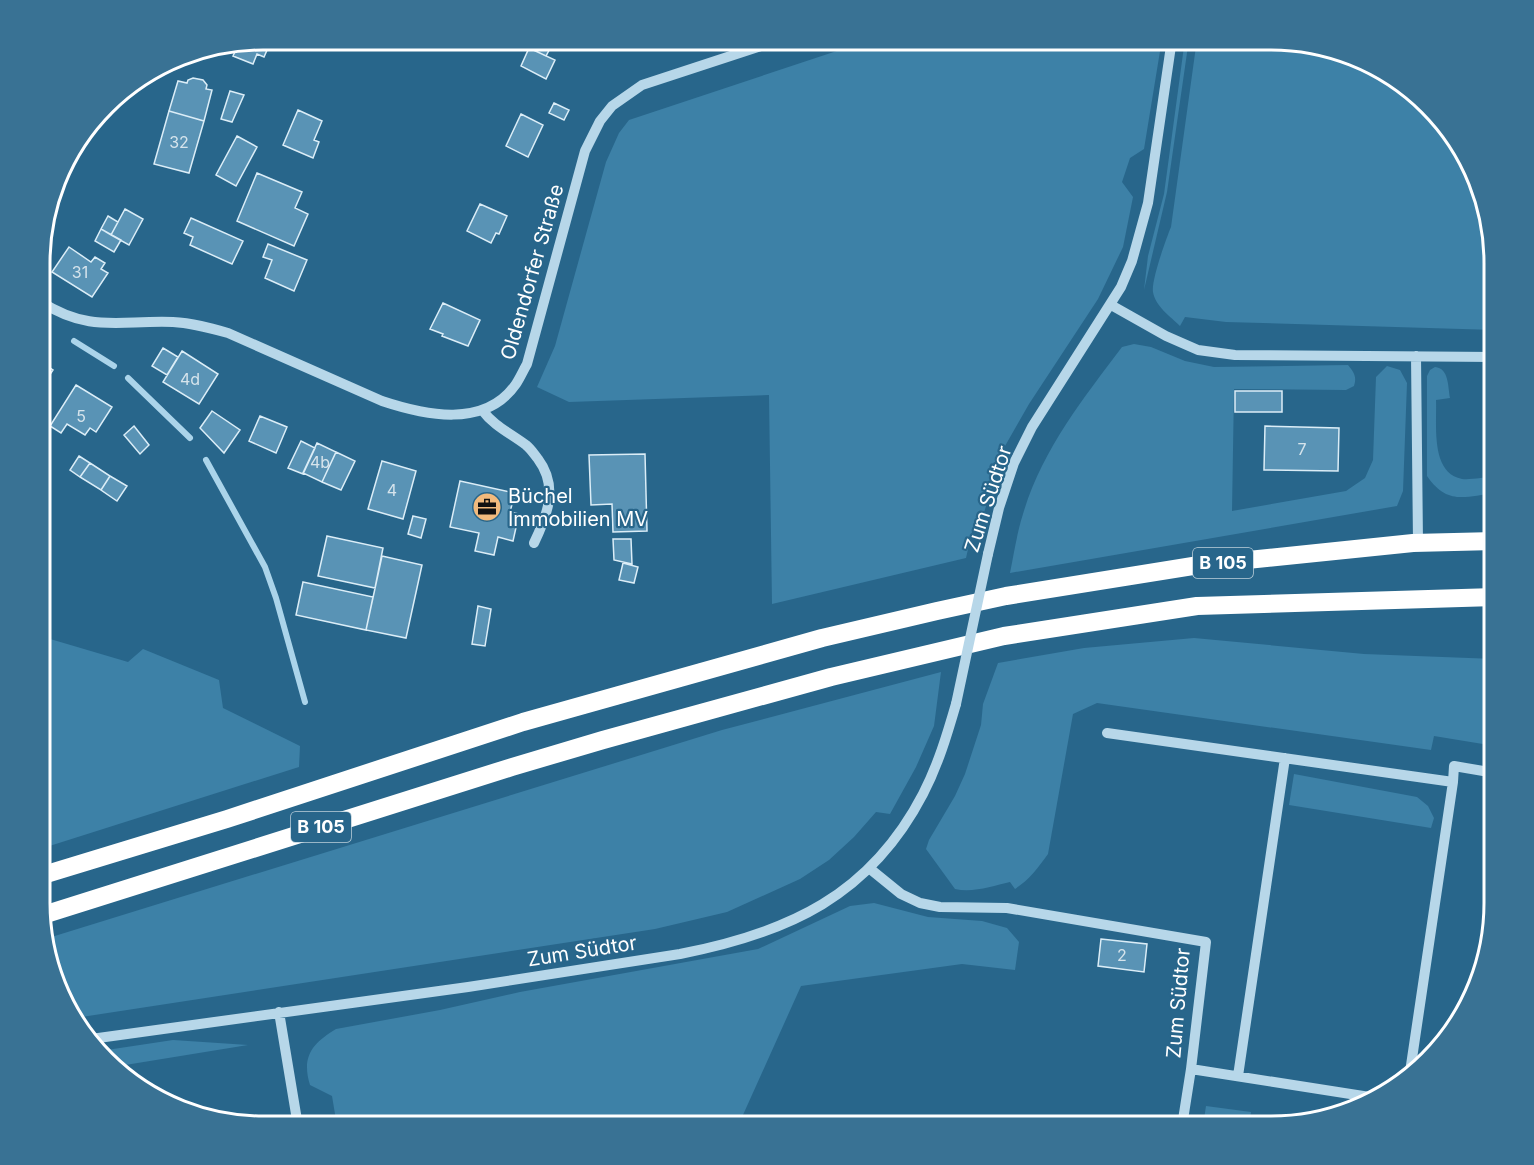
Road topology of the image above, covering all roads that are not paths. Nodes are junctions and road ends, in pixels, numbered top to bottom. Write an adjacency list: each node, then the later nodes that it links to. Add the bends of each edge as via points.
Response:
1 (749, 50): 7 (street, Oldendorfer Straße, via 642,85 612,106 600,121 585,151 527,364 515,386)
2 (1170, 50): 3 (street, Zum Südtor, via 1148,203 1140,237)
3 (1111, 305): 5 (street, via 1198,350 1366,361); 16 (street, Zum Südtor, bridge, via 1032,427 1014,463 999,508 956,704 941,753 924,793 891,844)
4 (50, 307): 7 (street, Oldendorfer Straße, via 76,320 94,323 170,322 203,326 228,333 382,402 437,415)
5 (1416, 356): 6 (street); 10 (street)
6 (1484, 357)
7 (482, 410): 9 (street, via 492,422 528,447 544,467 551,490 546,518)
8 (1484, 541): 10 (highway, B 105)
9 (534, 543)
10 (1418, 543): 17 (highway, B 105, via 1199,566 1051,589 822,638 523,723)
11 (1484, 597): 18 (highway, B 105, via 1197,606 1004,636 831,676 614,737)
12 (1107, 733): 13 (street)
13 (1285, 758): 15 (street); 23 (street)
14 (1484, 771): 15 (street, via 1454,766)
15 (1453, 783): 21 (street)
16 (869, 868): 19 (street, Zum Südtor, via 819,907 795,920 712,948); 22 (street, Zum Südtor, via 901,894 920,903 1007,908 1206,942)
17 (50, 873)
18 (50, 912)
19 (279, 1012): 20 (street, Zum Südtor); 25 (street)
20 (98, 1038)
21 (1411, 1064)
22 (1191, 1069): 23 (street); 26 (street, Zum Südtor)
23 (1238, 1076): 24 (street)
24 (1362, 1096)
25 (296, 1116)
26 (1184, 1116)

